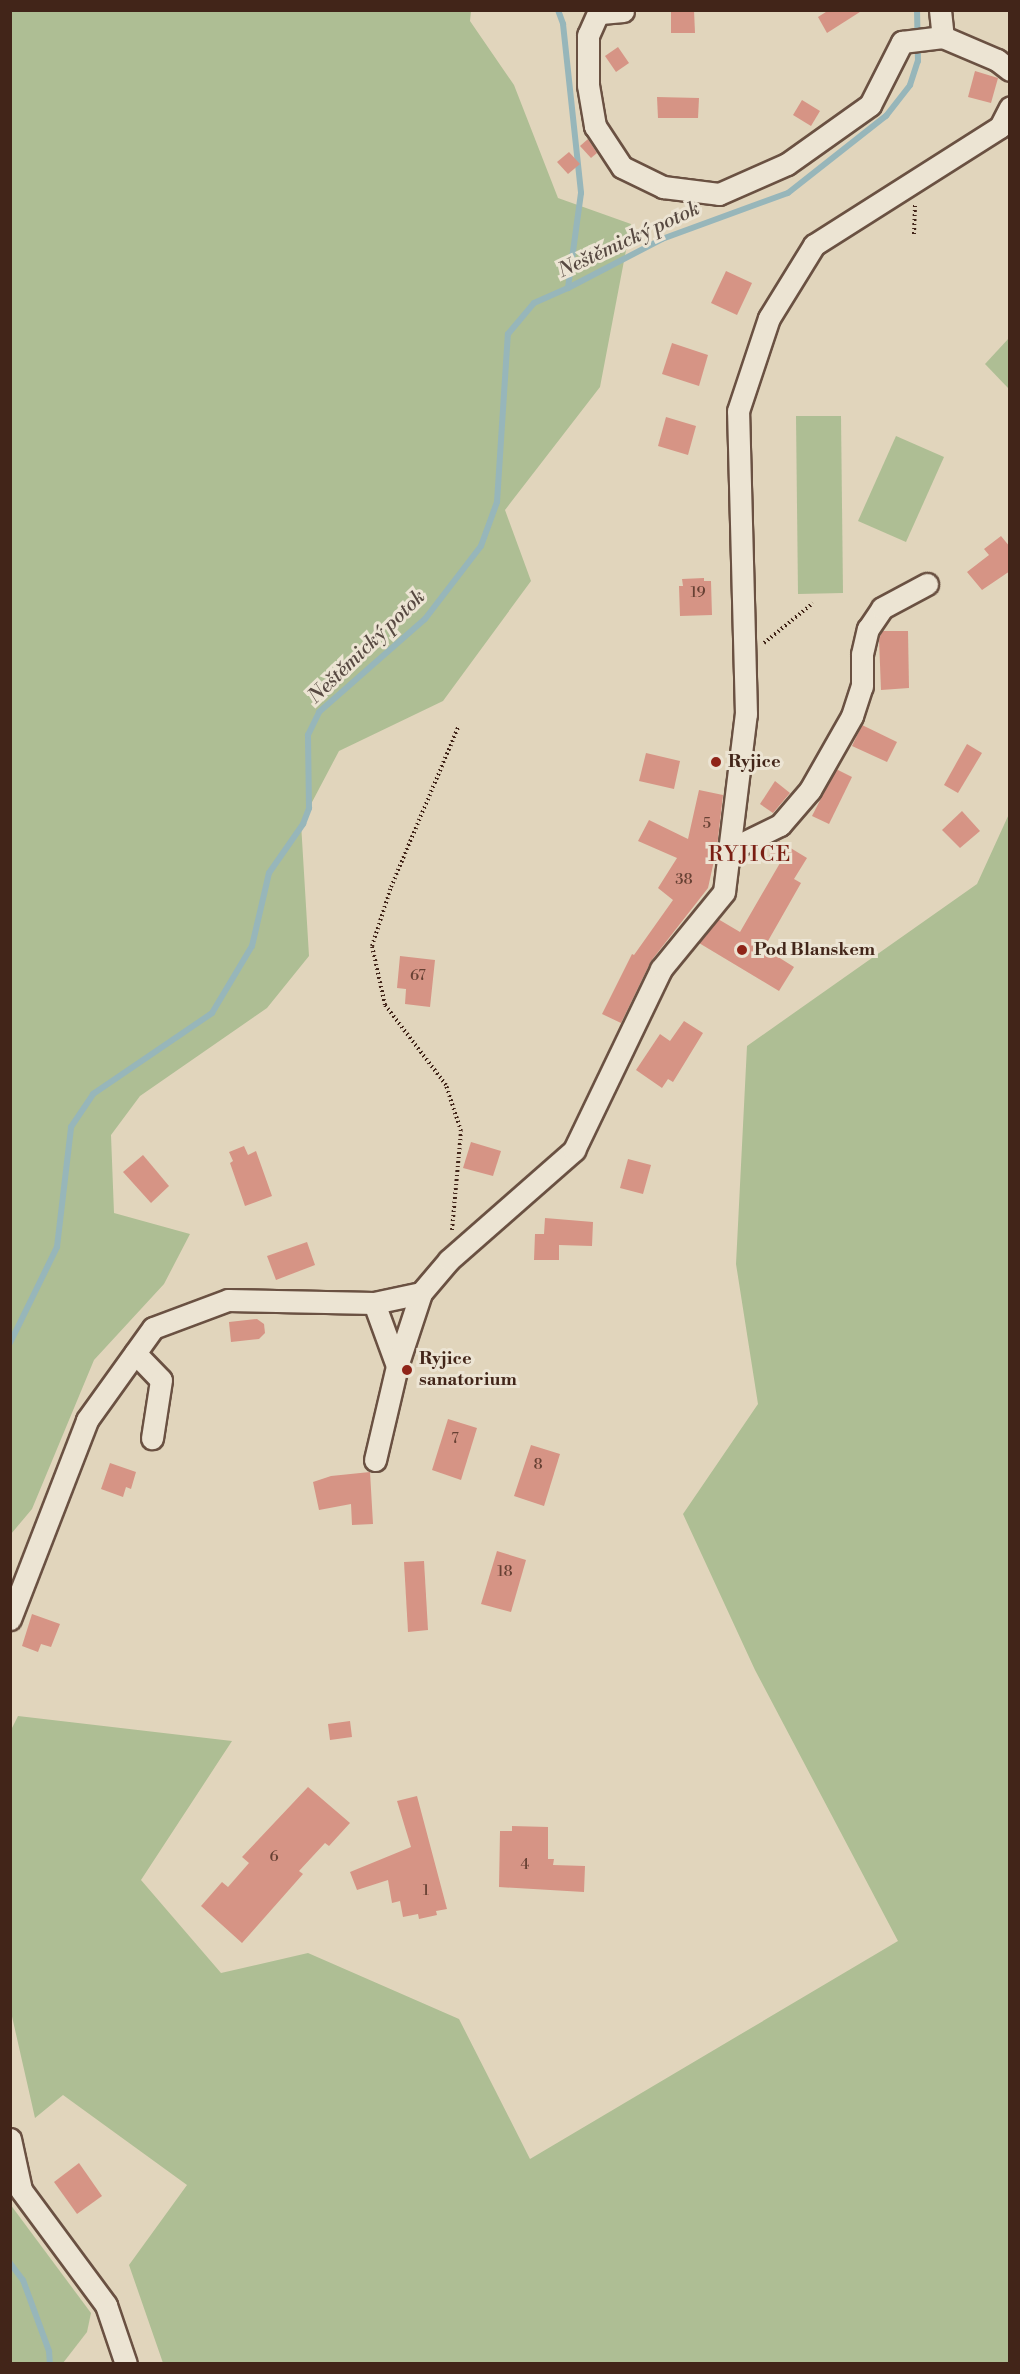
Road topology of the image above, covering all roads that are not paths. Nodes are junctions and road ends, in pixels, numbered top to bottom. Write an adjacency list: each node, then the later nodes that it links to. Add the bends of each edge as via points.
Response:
1 (940, 10): 3 (street)
2 (622, 11): 3 (street, via 598,13 588,35 588,86 595,126 621,167 663,187 719,194 787,164 870,105 902,42)
3 (937, 38): 4 (street, via 997,60)
4 (1010, 70)
5 (1010, 107): 7 (street, via 1000,127 814,245 769,318 738,411 746,714)
6 (927, 584): 7 (street, via 882,608 868,629 862,654 862,686 852,716 810,790 780,825)
7 (729, 850): 8 (street, via 724,892 661,969 574,1150 449,1260)
8 (421, 1293): 9 (street); 11 (street)
9 (374, 1304): 10 (street, via 228,1300 153,1328); 11 (street)
10 (135, 1353): 12 (street, via 162,1380); 14 (street, via 87,1420)
11 (397, 1366): 13 (street)
12 (152, 1438)
13 (375, 1460)
14 (10, 1619)
15 (10, 2139): 16 (street, via 21,2190 106,2305)
16 (126, 2364)

